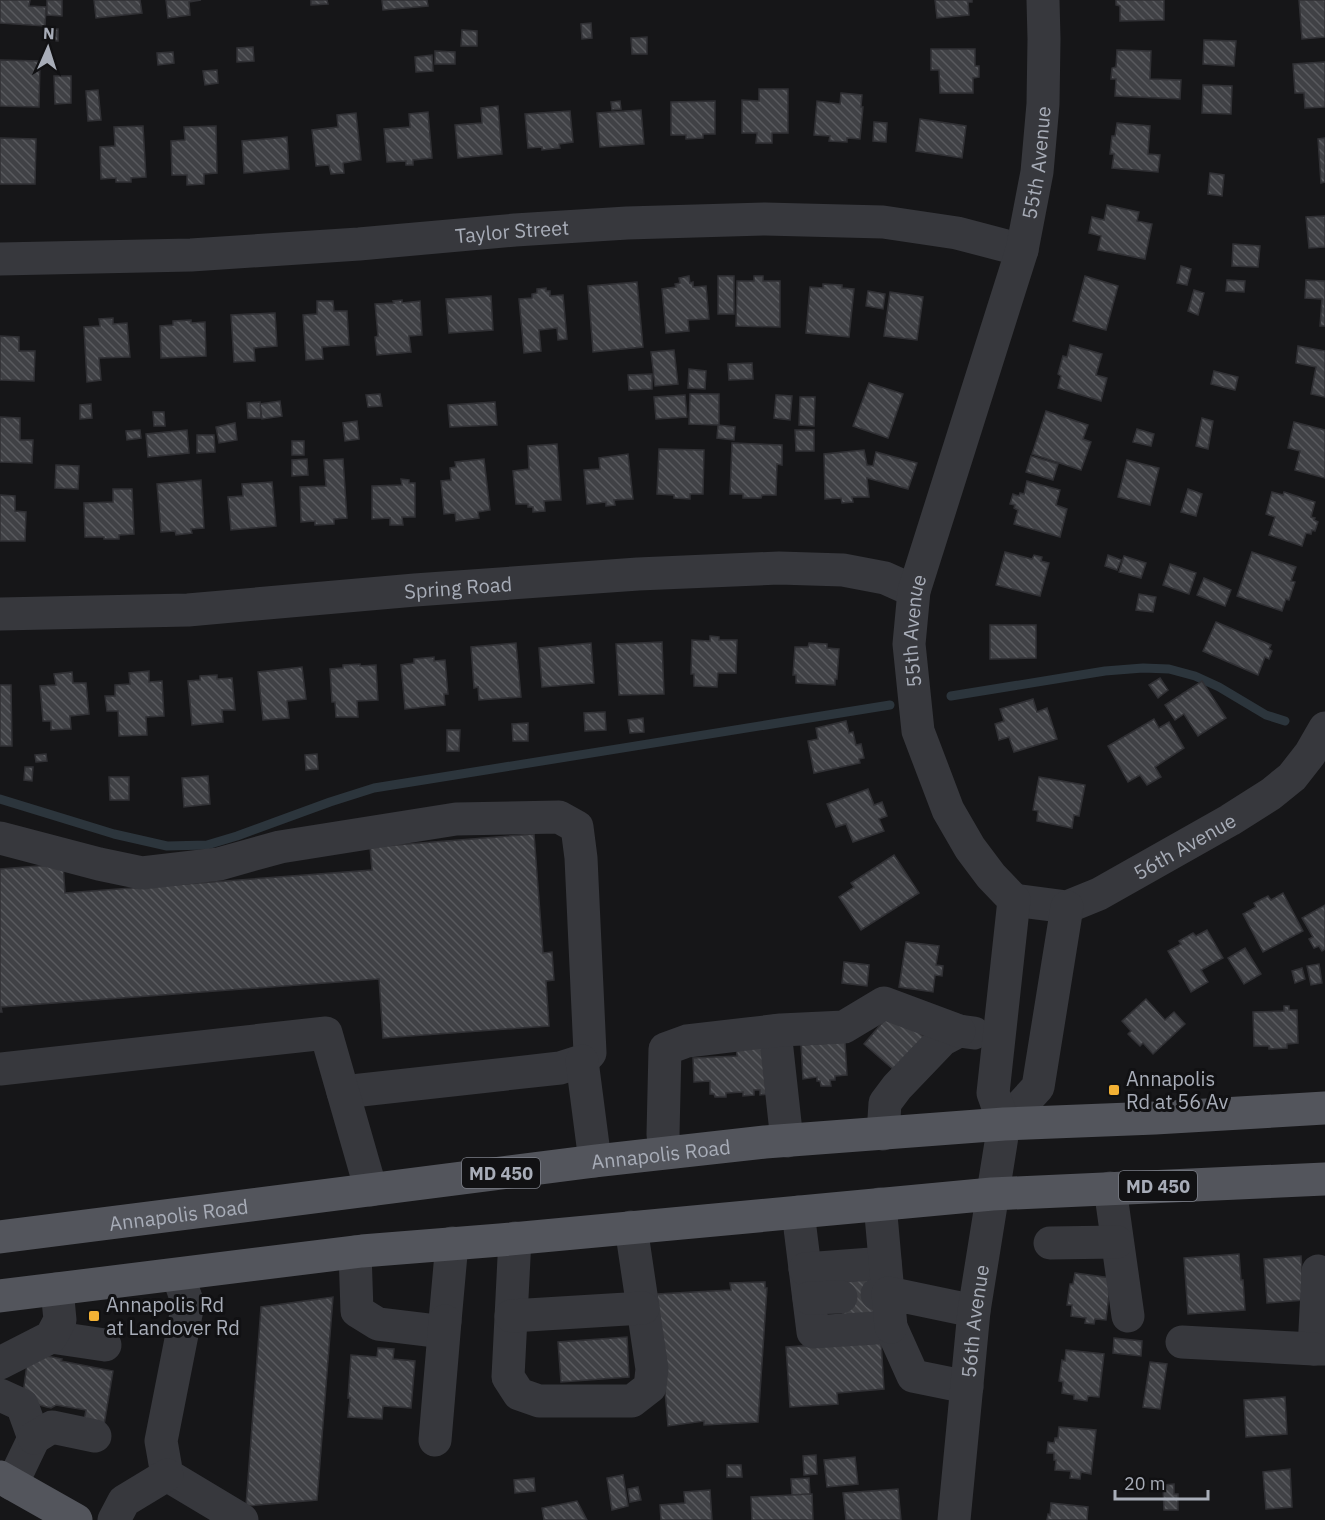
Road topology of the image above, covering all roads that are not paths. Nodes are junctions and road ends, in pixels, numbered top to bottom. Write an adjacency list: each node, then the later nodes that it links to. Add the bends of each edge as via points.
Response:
1 (1043, 0): 2 (street, 55th Avenue, via 1043,104 1038,161)
2 (1022, 250): 3 (street, Taylor Street, via 957,233 883,222 765,219 593,225 191,255); 4 (street, 55th Avenue)
3 (0, 259)
4 (914, 591): 5 (street, Spring Road, via 885,578 843,570 779,568 626,575 188,610); 8 (street, 55th Avenue, via 909,644 918,731 948,810 970,848)
5 (0, 614)
6 (1320, 746): 9 (street, 56th Avenue, via 1271,794 1100,894)
7 (0, 838): 13 (street, via 142,873 219,864 280,847 456,819 559,817 577,827 581,858 590,1053)
8 (1014, 900): 9 (street, 56th Avenue); 12 (street)
9 (1067, 907): 17 (street, via 1038,1087)
10 (775, 1031): 11 (street, via 844,1027 884,1003); 19 (street); 20 (street, via 687,1041 665,1049)
11 (959, 1031): 12 (street); 18 (street, via 942,1040 885,1103)
12 (999, 1036): 17 (street, via 993,1093)
13 (582, 1061): 15 (street, via 560,1068); 21 (street)
14 (0, 1069): 15 (street, via 326,1033)
15 (343, 1092): 24 (street)
16 (1325, 1108): 17 (main road, Annapolis Road / MD 450)
17 (1004, 1124): 18 (main road, Annapolis Road / MD 450); 25 (street, 56th Avenue)
18 (883, 1134): 19 (main road, Annapolis Road / MD 450)
19 (788, 1141): 20 (main road, Annapolis Road / MD 450)
20 (665, 1152): 21 (main road, Annapolis Road / MD 450)
21 (595, 1161): 24 (main road, Annapolis Road / MD 450)
22 (1325, 1179): 23 (main road, MD 450)
23 (1110, 1188): 25 (main road, MD 450); 31 (street)
24 (371, 1190): 29 (main road, Annapolis Road / MD 450)
25 (992, 1194): 26 (main road, MD 450); 43 (street, 56th Avenue)
26 (880, 1204): 27 (main road, MD 450); 38 (street)
27 (798, 1212): 28 (main road, MD 450); 37 (street)
28 (630, 1227): 30 (main road, MD 450); 42 (street)
29 (0, 1237)
30 (515, 1238): 32 (main road, MD 450); 44 (street)
31 (1117, 1242): 33 (street); 45 (street)
32 (452, 1243): 34 (main road, MD 450); 46 (street)
33 (1050, 1244)
34 (354, 1252): 36 (main road, MD 450); 46 (street, via 357,1311 378,1324 436,1331)
35 (1318, 1271): 51 (street)
36 (178, 1275): 39 (main road, MD 450); 58 (street, via 188,1304 160,1441)
37 (807, 1283): 38 (street); 41 (street); 47 (street, via 813,1332)
38 (883, 1283): 43 (street); 47 (street)
39 (57, 1289): 40 (main road, MD 450); 48 (street, via 60,1320)
40 (0, 1296)
41 (842, 1296)
42 (643, 1308): 44 (street); 44 (street, via 652,1369 650,1387 632,1401 539,1401 519,1394 508,1377)
43 (974, 1311): 53 (street, 56th Avenue)
44 (511, 1316)
45 (1128, 1316)
46 (445, 1321): 57 (street)
47 (891, 1327): 53 (street, via 913,1376)
48 (51, 1337): 50 (street); 52 (street)
49 (1182, 1342): 51 (street)
50 (105, 1345)
51 (1319, 1349)
52 (0, 1363)
53 (967, 1387): 63 (street, 56th Avenue)
54 (0, 1395): 56 (street, via 22,1406)
55 (94, 1436): 56 (street, via 52,1427)
56 (34, 1438): 59 (street)
57 (435, 1440)
58 (167, 1475): 61 (street, via 124,1501); 62 (street)
59 (6, 1480): 60 (main road)
60 (71, 1519)
61 (114, 1520)
62 (242, 1520)
63 (954, 1520)

